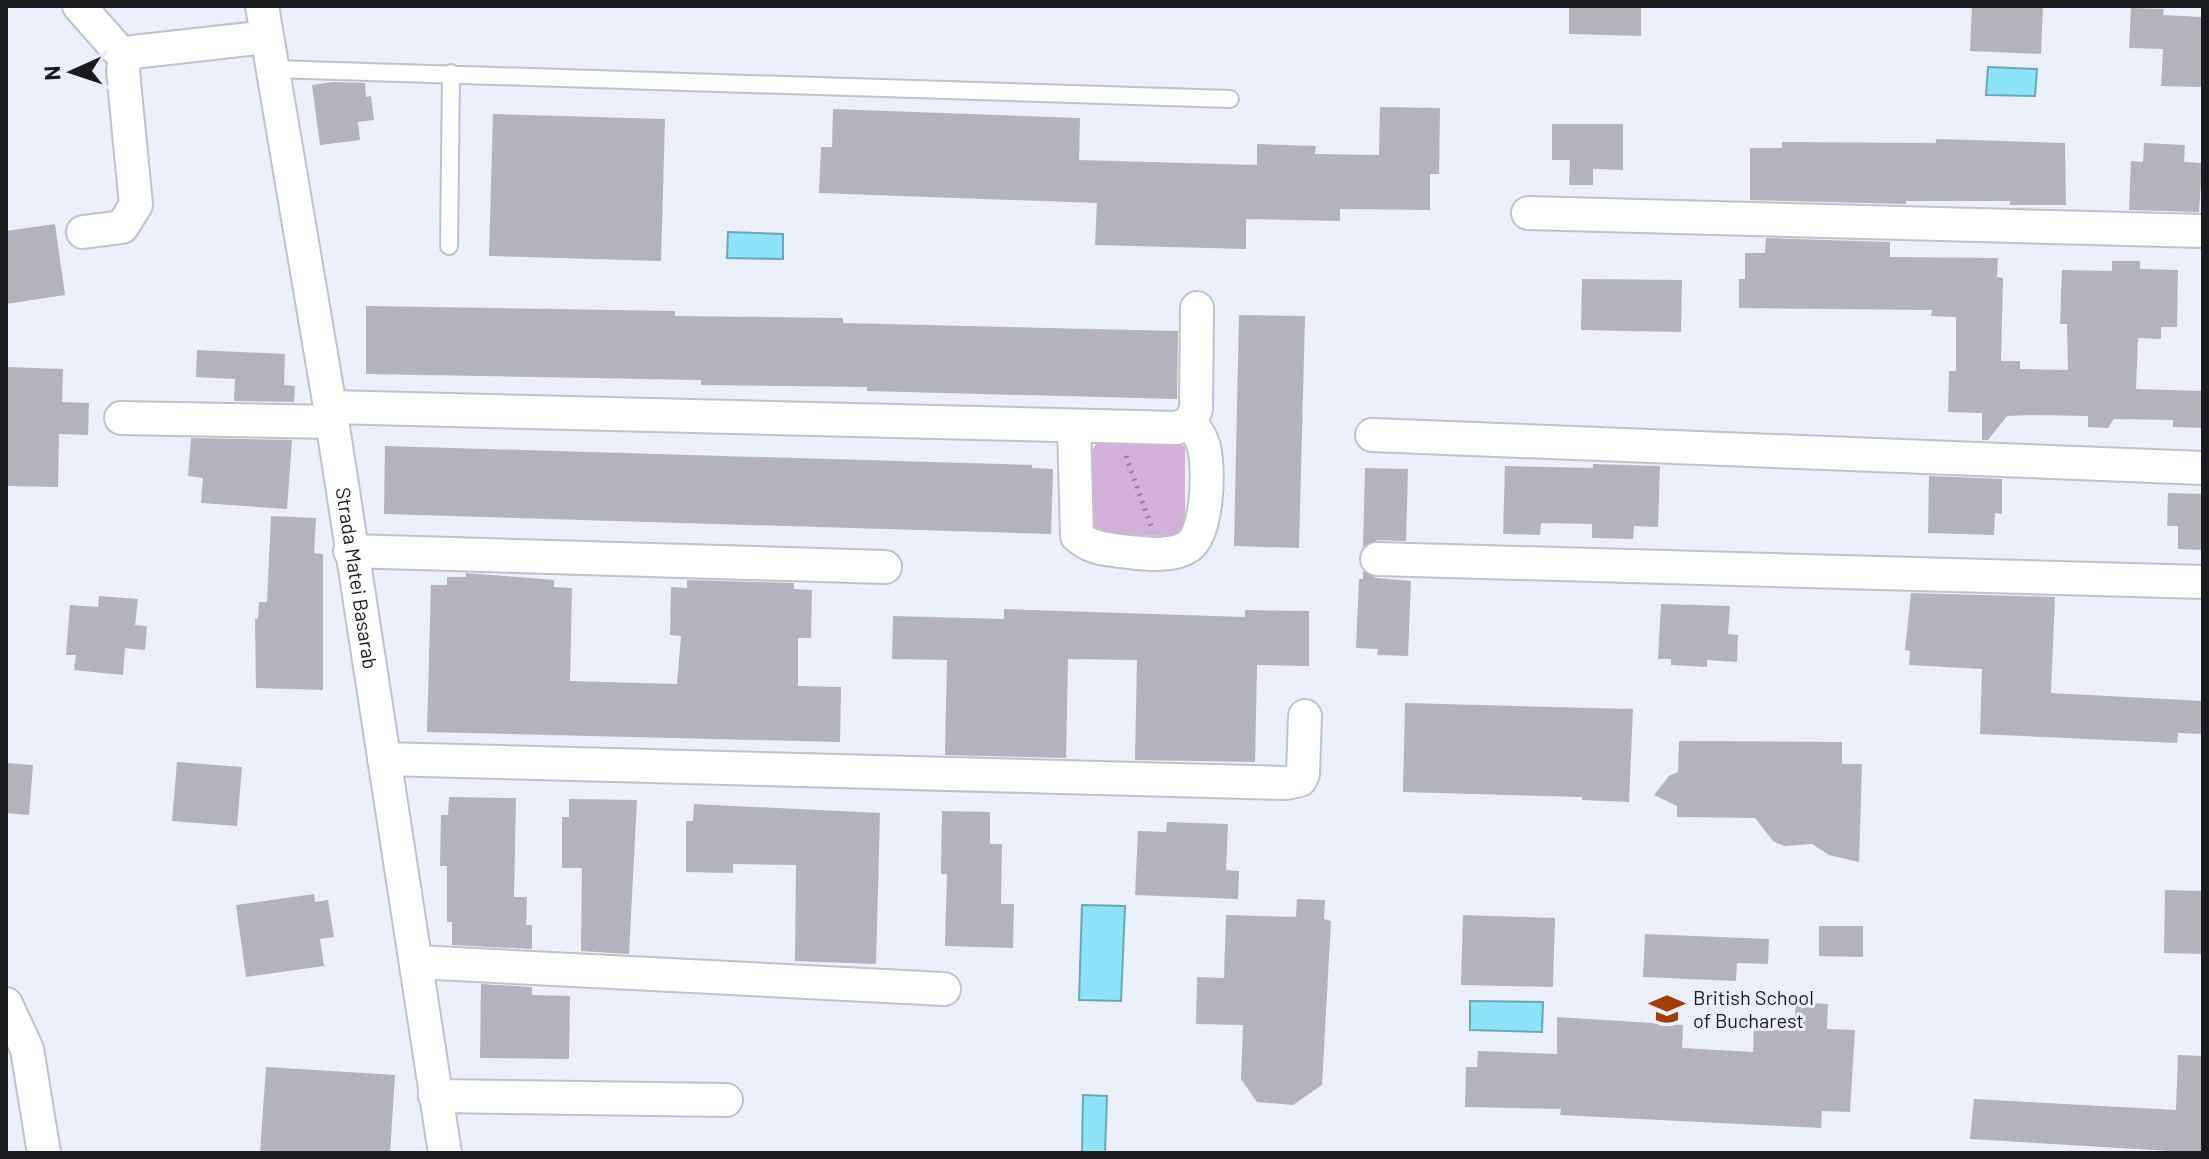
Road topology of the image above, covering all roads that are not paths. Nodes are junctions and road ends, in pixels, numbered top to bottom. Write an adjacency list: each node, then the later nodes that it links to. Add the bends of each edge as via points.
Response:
1 (79, 6): 3 (street)
2 (265, 22): 3 (street); 4 (street, Strada Matei Basarab)
3 (125, 58): 9 (street, via 136,205 122,227)
4 (273, 69): 5 (lane); 12 (street, Strada Matei Basarab)
5 (451, 73): 6 (lane); 10 (lane)
6 (1230, 99)
7 (1528, 213): 8 (street)
8 (2203, 231)
9 (83, 232)
10 (449, 246)
11 (1197, 308): 14 (street, via 1196,409)
12 (331, 414): 13 (street); 15 (street); 18 (street, Strada Matei Basarab)
13 (121, 418)
14 (1191, 422): 15 (street, via 1177,428); 15 (street, via 1204,445 1203,519 1188,547 1161,553 1089,547 1077,536)
15 (1074, 427)
16 (1372, 435): 17 (street)
17 (2203, 468)
18 (350, 551): 20 (street); 23 (street, Strada Matei Basarab)
19 (1377, 559): 21 (street)
20 (885, 567)
21 (2203, 582)
22 (1305, 716): 23 (street, via 1303,774 1286,783)
23 (384, 759): 24 (street, Strada Matei Basarab)
24 (416, 962): 25 (street); 27 (street, Strada Matei Basarab)
25 (944, 989)
26 (6, 1004): 29 (street, via 27,1049)
27 (435, 1096): 28 (street); 30 (street, Strada Matei Basarab)
28 (726, 1100)
29 (44, 1153)
30 (445, 1153)

